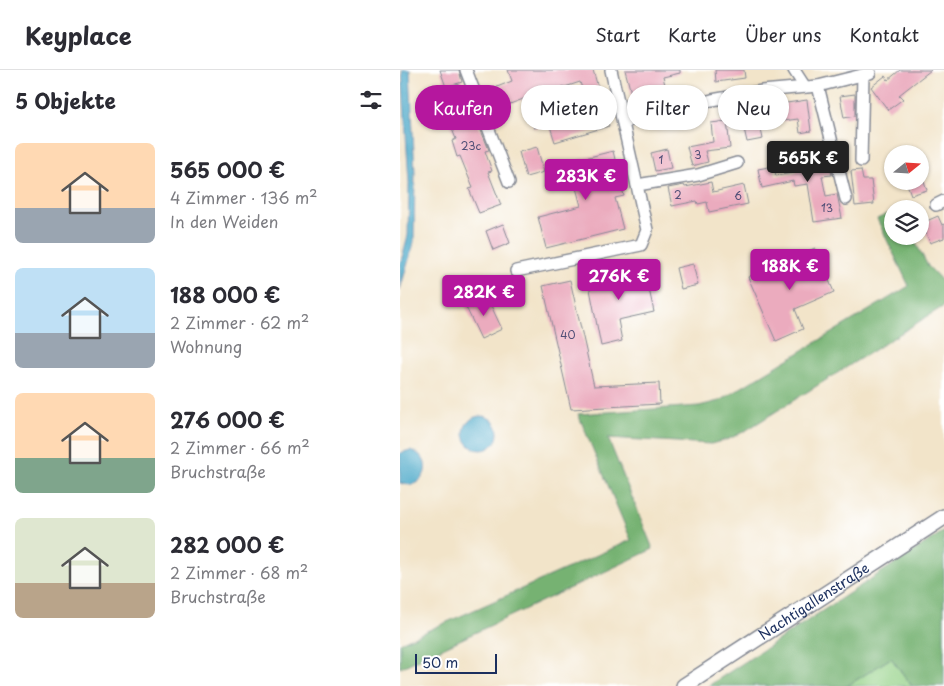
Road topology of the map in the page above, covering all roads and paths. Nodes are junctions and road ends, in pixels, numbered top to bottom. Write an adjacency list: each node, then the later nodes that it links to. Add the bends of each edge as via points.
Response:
1 (466, 70): 9 (street)
2 (612, 70): 6 (street)
3 (794, 70): 5 (street)
4 (818, 86): 5 (street); 7 (street, via 867,74); 11 (street)
5 (805, 88): 6 (street, via 762,91 712,100)
6 (623, 122): 10 (street)
7 (862, 161)
8 (737, 163): 10 (street, via 698,175)
9 (509, 182)
10 (637, 186): 12 (street, via 647,230 641,245)
11 (846, 199)
12 (516, 271)
13 (944, 517): 14 (main road, Nachtigallenstraße)
14 (684, 686)

